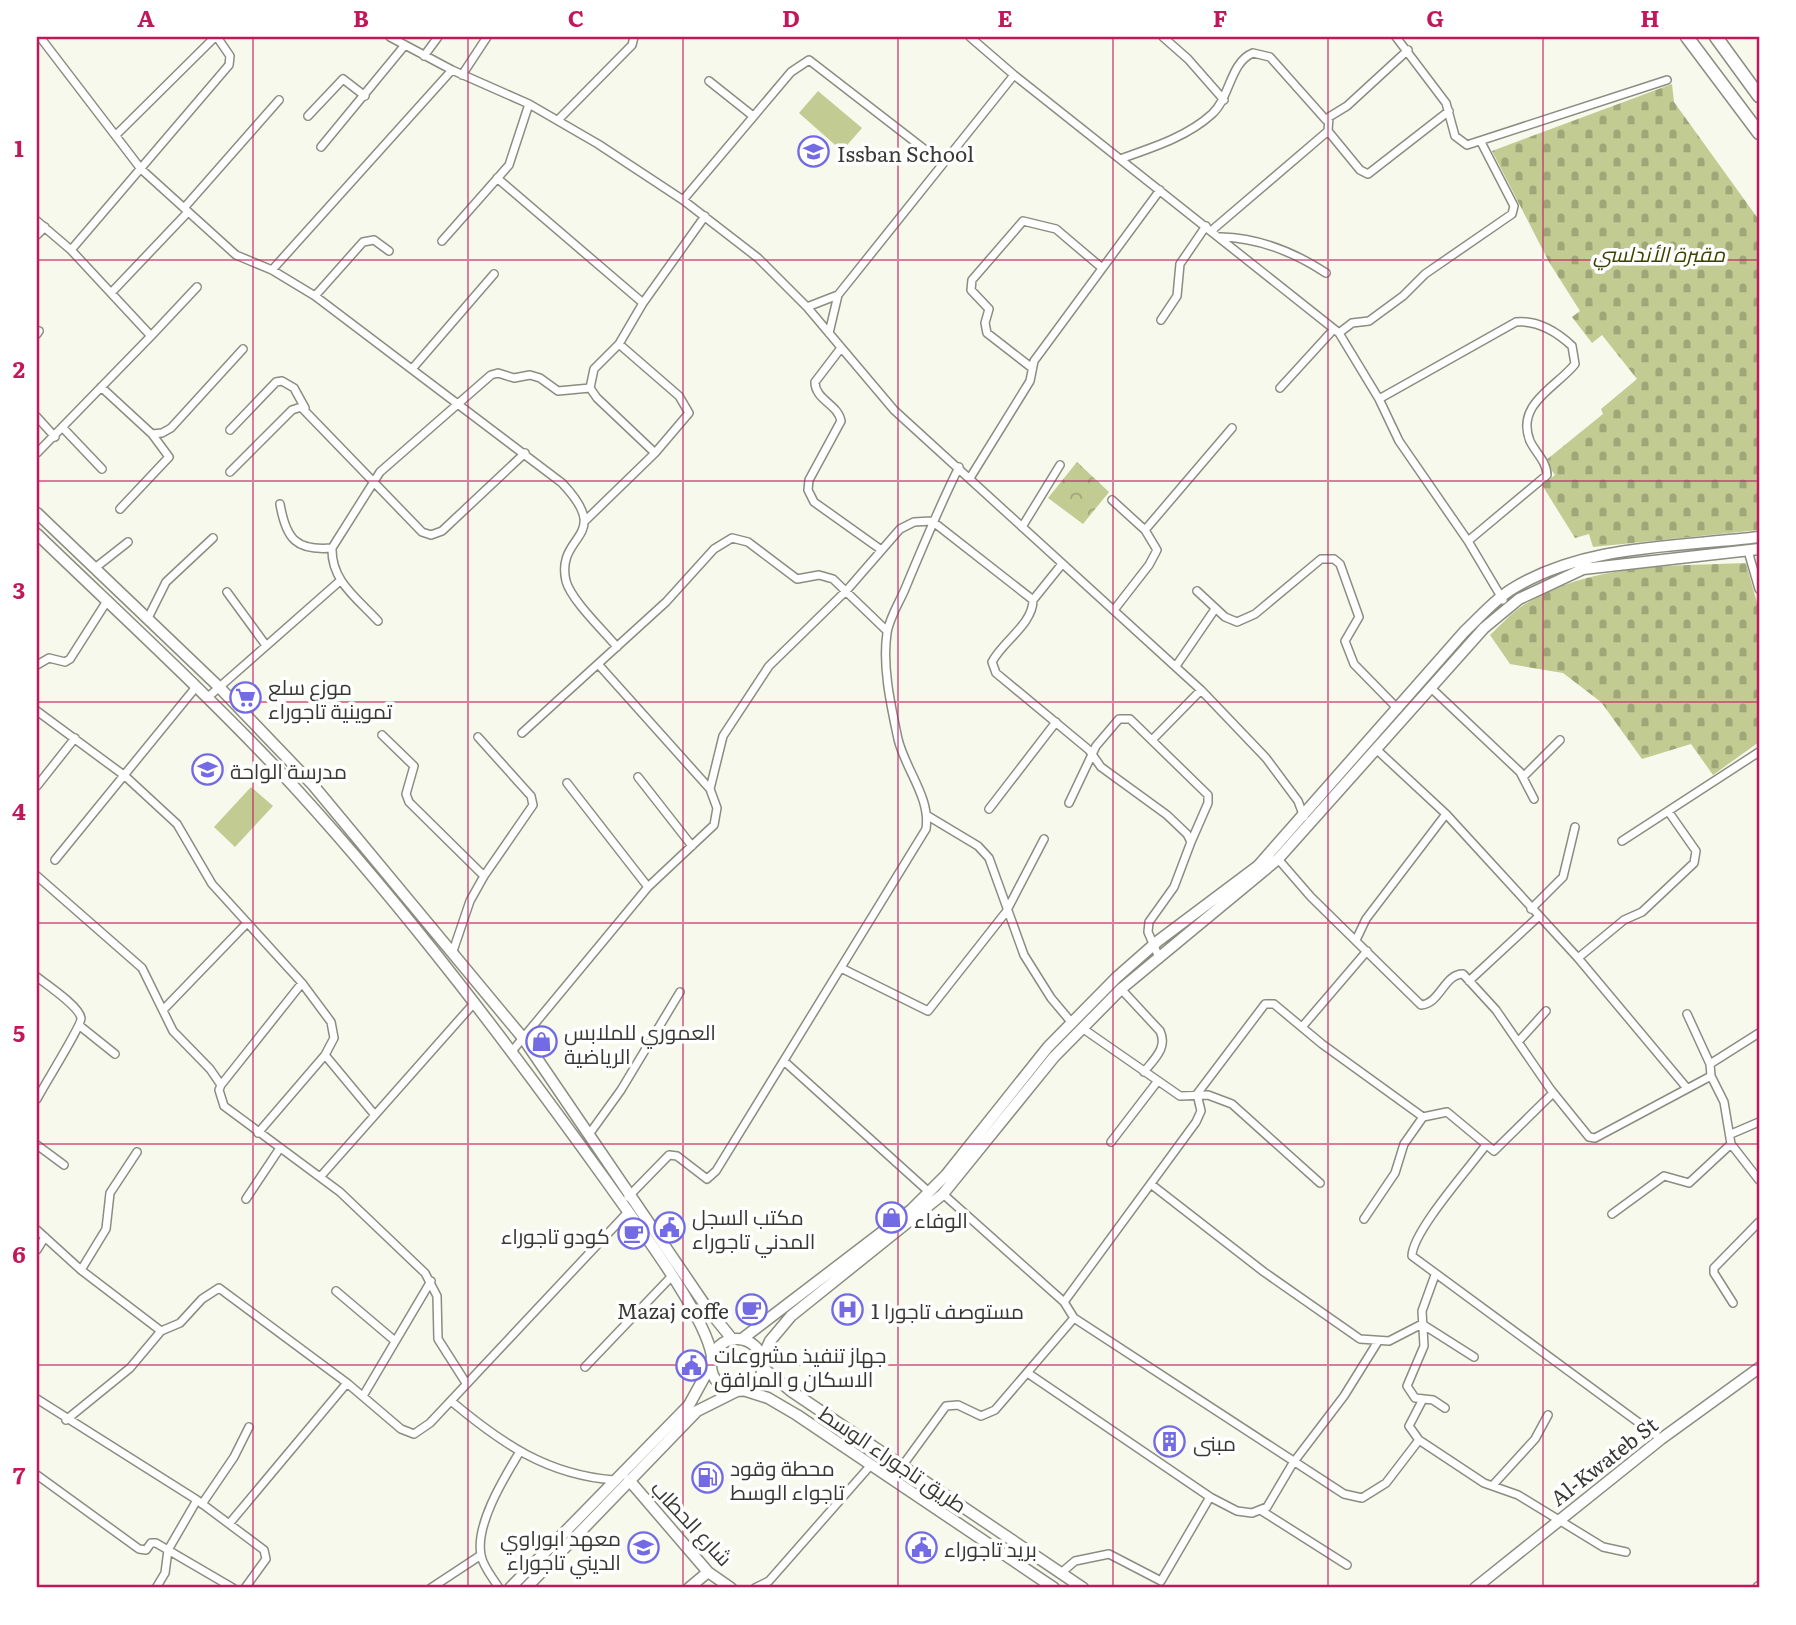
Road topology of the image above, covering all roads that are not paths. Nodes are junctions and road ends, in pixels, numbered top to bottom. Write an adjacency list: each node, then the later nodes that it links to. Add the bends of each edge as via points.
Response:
1 (40, 37): 32 (street)
2 (216, 37): 32 (street); 37 (street, via 230,56 229,65)
3 (438, 37): 14 (street)
4 (487, 37): 16 (street)
5 (634, 37): 28 (street, via 632,45)
6 (971, 37): 17 (street)
7 (1163, 37): 23 (street)
8 (1396, 37): 13 (street)
9 (1687, 37): 31 (highway)
10 (1716, 37): 21 (highway)
11 (396, 38): 12 (street)
12 (405, 45): 14 (street); 20 (street)
13 (1408, 50): 25 (street); 29 (street)
14 (424, 56): 15 (street)
15 (452, 70): 16 (street); 52 (street)
16 (462, 75): 24 (street)
17 (1014, 75): 35 (street); 36 (street)
18 (1667, 80): 33 (street)
19 (709, 81): 27 (street)
20 (365, 96): 26 (street, via 342,79); 34 (street)
21 (1759, 96)
22 (279, 100): 41 (street)
23 (1224, 100): 29 (street, via 1243,59 1261,53 1274,61); 35 (street, via 1212,115 1178,136)
24 (529, 104): 28 (street); 38 (street, via 509,165)
25 (1449, 111): 30 (street, via 1368,174); 33 (street, via 1458,140 1467,145)
26 (308, 116)
27 (753, 116): 36 (street, via 791,72 812,61); 40 (street)
28 (558, 120): 40 (street)
29 (1326, 120): 30 (street)
30 (1328, 131): 45 (street)
31 (1759, 133)
32 (117, 135): 37 (street)
33 (1481, 142): 62 (street, via 1514,206 1512,214 1425,274 1369,321)
34 (321, 147)
35 (1120, 159): 39 (street)
36 (942, 162): 57 (street)
37 (141, 169): 41 (street); 49 (street)
38 (497, 178): 48 (street); 59 (street)
39 (1160, 190): 45 (street); 51 (street)
40 (683, 200): 42 (street)
41 (186, 210): 52 (street, via 236,255); 56 (street)
42 (705, 216): 59 (street); 60 (street, via 758,258)
43 (37, 221): 44 (street)
44 (44, 227): 46 (street); 49 (street)
45 (1209, 228): 47 (street); 61 (street, via 1180,264 1177,296)
46 (37, 235)
47 (1220, 237): 53 (street, via 1255,240 1301,256); 62 (street)
48 (442, 241)
49 (71, 250): 56 (street)
50 (389, 251): 58 (street, via 374,240 363,242)
51 (1102, 268): 68 (street); 68 (street, via 1056,229 1023,221 972,280 971,290 989,309 987,332)
52 (272, 270): 58 (street)
53 (1326, 273)
54 (494, 274): 69 (street)
55 (197, 287): 64 (street)
56 (111, 293): 64 (street)
57 (838, 295): 60 (street); 63 (street)
58 (315, 296): 69 (street)
59 (643, 303): 65 (street)
60 (807, 307): 63 (street)
61 (1161, 320)
62 (1336, 331): 72 (street); 73 (street)
63 (829, 333): 67 (street)
64 (150, 335): 70 (street)
65 (619, 344): 71 (street, via 594,369); 84 (street, via 687,406 687,419)
66 (243, 348): 80 (street, via 171,428)
67 (841, 348): 86 (street, via 894,410); 105 (street, via 816,382 817,392 841,421 808,490 814,502)
68 (1032, 368): 89 (street, via 1030,381)
69 (412, 369): 74 (street)
70 (101, 387): 77 (street); 80 (street)
71 (590, 388): 74 (street, via 558,391 530,375 513,378 498,373); 84 (street)
72 (1280, 388)
73 (1379, 399): 102 (street, via 1399,441); 102 (street, via 1516,323 1548,328 1572,346 1575,364 1539,397 1529,417 1530,440 1547,475)
74 (456, 403): 83 (street); 90 (street, via 380,472)
75 (305, 408): 79 (street, via 295,388 276,382); 88 (street, via 292,410); 90 (street)
76 (37, 417): 81 (street)
77 (63, 428): 81 (street); 87 (street)
78 (1231, 428): 98 (street)
79 (230, 430)
80 (152, 434): 93 (street, via 169,457)
81 (55, 437): 82 (street)
82 (37, 453)
83 (525, 453): 90 (street, via 442,531 431,535 422,532); 95 (street, via 574,495)
84 (655, 453): 95 (street)
85 (1060, 465): 97 (street)
86 (959, 467): 89 (street); 96 (street)
87 (102, 469)
88 (230, 472)
89 (970, 478): 97 (street)
90 (373, 484): 104 (street)
91 (1112, 500): 98 (street)
92 (280, 504): 104 (street, via 284,526 299,544 313,550)
93 (120, 509)
94 (37, 513): 109 (main road)
95 (586, 520): 124 (street, via 570,554 568,588)
96 (932, 521): 105 (street, via 904,526); 115 (street); 122 (street)
97 (1022, 527): 108 (street)
98 (1145, 530): 119 (street, via 1156,553)
99 (37, 534): 116 (main road)
100 (1759, 537): 107 (main road)
101 (213, 538): 120 (street, via 172,575)
102 (1468, 541): 117 (street)
103 (128, 542): 109 (street)
104 (332, 548): 110 (street, via 332,567)
105 (880, 549): 112 (street)
106 (1754, 550): 107 (main road); 111 (street)
107 (1630, 557): 117 (main road, via 1559,567 1524,582)
108 (1062, 564): 115 (street); 119 (street)
109 (96, 568): 120 (main road)
110 (341, 580): 121 (street); 123 (street)
111 (1759, 589)
112 (847, 590): 122 (street); 124 (street, via 820,575 797,579 748,542 732,538 714,549); 150 (street, via 756,684 723,736)
113 (1197, 590): 118 (street)
114 (227, 592): 123 (street)
115 (1033, 600): 135 (street, via 1021,625 995,655 993,667)
116 (107, 601): 126 (street, via 70,659 49,658); 128 (main road)
117 (1504, 602): 130 (main road); 133 (main road, via 1464,632)
118 (1216, 609): 127 (street); 133 (street, via 1230,621 1243,621 1321,559 1334,559 1340,564 1359,617 1345,641 1349,657)
119 (1114, 610): 127 (street)
120 (148, 618): 129 (main road)
121 (378, 621)
122 (887, 631): 156 (street, via 888,677 898,740)
123 (265, 644): 129 (street)
124 (617, 647): 125 (street)
125 (598, 664): 136 (street); 150 (street)
126 (37, 665)
127 (1176, 666): 131 (street)
128 (196, 687): 132 (main road); 145 (street)
129 (219, 687): 132 (street); 175 (main road, via 313,785)
130 (1430, 687): 142 (main road); 147 (street)
131 (1201, 690): 140 (street); 157 (street, via 1266,758 1294,794)
132 (207, 698): 184 (main road, via 334,833)
133 (1398, 709): 157 (main road)
134 (37, 712): 139 (street)
135 (1056, 722): 144 (street); 153 (street)
136 (522, 733)
137 (382, 735): 167 (street, via 414,766 406,794 409,802)
138 (478, 737): 167 (street, via 531,796 533,804)
139 (75, 738): 145 (street); 149 (street)
140 (1153, 739): 144 (street, via 1130,719 1119,719); 162 (street, via 1208,795)
141 (1560, 740): 147 (street)
142 (1376, 749): 155 (street); 159 (main road)
143 (1759, 752): 154 (street)
144 (1092, 754): 152 (street); 162 (street, via 1107,773 1167,815)
145 (125, 776): 165 (street); 172 (street, via 177,824 201,870)
146 (638, 777): 163 (street)
147 (1523, 777): 151 (street)
148 (567, 783): 168 (street)
149 (37, 786)
150 (710, 789): 163 (street, via 717,816)
151 (1534, 799)
152 (1069, 803)
153 (989, 809)
154 (1668, 811): 161 (street); 177 (street, via 1696,851 1694,863 1641,913 1624,920)
155 (1446, 814): 169 (street); 173 (street, via 1366,919)
156 (928, 816): 170 (street, via 978,846 989,858); 178 (street, via 920,842)
157 (1303, 816): 159 (street); 174 (main road, via 1258,866)
158 (1575, 827): 169 (street, via 1563,877)
159 (1307, 828): 164 (main road)
160 (1044, 839): 170 (street)
161 (1622, 841)
162 (1191, 842): 174 (street, via 1174,887 1149,922)
163 (692, 846): 168 (street)
164 (1278, 859): 173 (street); 174 (main road)
165 (55, 860)
166 (37, 876): 185 (street, via 142,968)
167 (484, 876): 175 (street)
168 (648, 887): 192 (street)
169 (1531, 909): 171 (street)
170 (1006, 912): 178 (street, via 928,1011); 189 (street, via 1024,955 1051,998)
171 (1538, 916): 177 (street); 180 (street)
172 (246, 924): 181 (street); 185 (street)
173 (1356, 940): 176 (street)
174 (1156, 950): 182 (main road); 189 (main road)
175 (453, 951): 192 (main road)
176 (1367, 951): 180 (street, via 1422,1005 1430,1003 1459,973); 190 (street)
177 (1578, 958): 203 (street)
178 (841, 968): 197 (street)
179 (37, 977): 188 (street, via 77,1010)
180 (1469, 982): 193 (street)
181 (302, 983): 196 (street, via 335,1030); 202 (street)
182 (1121, 989): 189 (main road); 199 (street, via 1164,1039)
183 (680, 992): 211 (street)
184 (475, 1002): 194 (main road); 207 (street)
185 (163, 1010): 202 (street, via 173,1031)
186 (1546, 1011): 193 (street)
187 (1687, 1014): 198 (street)
188 (80, 1026): 195 (street); 206 (street)
189 (1077, 1026): 199 (street); 224 (main road, via 1048,1047); 226 (main road)
190 (1302, 1027): 205 (street, via 1274,1004 1265,1004); 208 (street)
191 (1759, 1033): 198 (street)
192 (523, 1038): 194 (street); 211 (main road)
193 (1518, 1042): 204 (street)
194 (513, 1049): 228 (main road)
195 (115, 1054)
196 (325, 1055): 207 (street); 210 (street)
197 (785, 1062): 224 (street); 225 (street, via 711,1177 703,1177 677,1156 669,1155)
198 (1710, 1064): 200 (street)
199 (1144, 1073): 201 (street)
200 (1711, 1076): 203 (street); 212 (street, via 1724,1102)
201 (1157, 1082): 205 (street, via 1180,1096); 213 (street)
202 (221, 1085): 210 (street, via 224,1106)
203 (1686, 1087): 204 (street, via 1592,1138)
204 (1553, 1093): 216 (street, via 1494,1150)
205 (1197, 1094): 222 (street, via 1232,1104); 223 (street, via 1200,1115)
206 (37, 1099)
207 (374, 1114): 220 (street)
208 (1423, 1117): 216 (street, via 1447,1112); 230 (street, via 1404,1144 1395,1173)
209 (1759, 1122): 212 (street)
210 (258, 1133): 217 (street)
211 (590, 1133): 225 (main road)
212 (1731, 1134): 214 (street)
213 (1111, 1142)
214 (1731, 1144): 221 (street); 229 (street, via 1689,1183 1664,1176)
215 (37, 1145): 219 (street)
216 (1486, 1145): 236 (street, via 1412,1249 1415,1260)
217 (280, 1148): 220 (street); 227 (street)
218 (137, 1152): 235 (street, via 110,1193 106,1229)
219 (64, 1165)
220 (321, 1176): 239 (street)
221 (1759, 1180)
222 (1320, 1183)
223 (1152, 1185): 241 (street); 248 (street, via 1349,1332)
224 (929, 1192): 238 (main road)
225 (632, 1193): 228 (street); 246 (main road, via 707,1308)
226 (943, 1194): 238 (main road); 241 (street)
227 (246, 1199)
228 (625, 1207): 237 (main road); 256 (street)
229 (1612, 1213)
230 (1364, 1219)
231 (1759, 1222): 242 (street, via 1714,1268)
232 (37, 1230): 233 (street)
233 (45, 1237): 234 (street); 235 (street)
234 (37, 1250)
235 (81, 1270): 245 (street)
236 (1435, 1275): 244 (street); 266 (street)
237 (671, 1277): 250 (main road, via 706,1333); 252 (street)
238 (832, 1277): 246 (main road); 251 (main road, via 770,1341)
239 (431, 1281): 247 (street); 256 (street, via 438,1296 438,1339)
240 (336, 1291): 247 (street)
241 (1064, 1302): 243 (street)
242 (1733, 1303)
243 (1074, 1318): 254 (street); 269 (street)
244 (1422, 1324): 248 (street, via 1396,1339); 249 (street); 261 (street, via 1424,1346 1408,1386)
245 (161, 1331): 255 (street, via 180,1323 219,1288); 264 (street, via 130,1368)
246 (737, 1339): 250 (main road, via 724,1342); 251 (main road, via 754,1346)
247 (396, 1340): 258 (street)
248 (1377, 1343): 269 (street)
249 (1474, 1357)
250 (711, 1360): 257 (main road, via 716,1380); 273 (main road, via 689,1405)
251 (762, 1363): 257 (main road, via 756,1382); 270 (main road, via 791,1391)
252 (585, 1367)
253 (1759, 1368): 266 (main road, Al-Kwateb St)
254 (1029, 1374): 270 (street, via 990,1414 977,1416 958,1405 946,1406); 276 (street)
255 (347, 1383): 258 (street); 280 (street)
256 (466, 1383): 260 (street)
257 (740, 1390): 271 (main road, طريق تاجوراء الوسط, via 788,1409); 274 (main road, via 698,1411)
258 (363, 1396): 260 (street, via 409,1434 421,1431)
259 (37, 1399): 264 (street)
260 (451, 1401): 268 (street)
261 (1422, 1401): 262 (street, via 1433,1400); 267 (street, via 1409,1426)
262 (1445, 1408)
263 (1548, 1415): 275 (street, via 1535,1439)
264 (66, 1420): 277 (street)
265 (249, 1427): 277 (street, via 234,1457)
266 (1661, 1439): 279 (main road, Al-Kwateb St)
267 (1419, 1440): 269 (street, via 1386,1483 1362,1499 1344,1494); 275 (street)
268 (519, 1453): 273 (street, via 576,1476); 283 (street, via 499,1486 484,1526)
269 (1293, 1463): 278 (street)
270 (903, 1465): 286 (main road)
271 (870, 1466): 287 (street); 298 (main road, طريق تاجوراء الوسط)
272 (37, 1475): 281 (street, via 139,1549 156,1543)
273 (614, 1480): 293 (main road)
274 (629, 1480): 285 (main road, شارع الحطاب); 294 (main road)
275 (1493, 1485): 279 (street)
276 (1210, 1497): 278 (street, via 1237,1511); 286 (street, via 1161,1581 1110,1554 1075,1561)
277 (200, 1502): 280 (street); 281 (street)
278 (1262, 1511): 284 (street)
279 (1557, 1520): 282 (street, via 1603,1547); 300 (main road, Al-Kwateb St)
280 (229, 1524): 290 (street, via 266,1555)
281 (168, 1550): 288 (street, via 165,1573); 289 (street)
282 (1626, 1552)
283 (481, 1555): 291 (street); 292 (street)
284 (1348, 1565)
285 (708, 1572): 295 (main road); 296 (main road, شارع الحطاب)
286 (1061, 1573): 299 (main road)
287 (768, 1585): 297 (street)
288 (156, 1588)
289 (233, 1588)
290 (246, 1588)
291 (430, 1588)
292 (499, 1588)
293 (510, 1588)
294 (526, 1588)
295 (689, 1588)
296 (731, 1588)
297 (755, 1588)
298 (1054, 1588)
299 (1083, 1588)
300 (1475, 1588)

